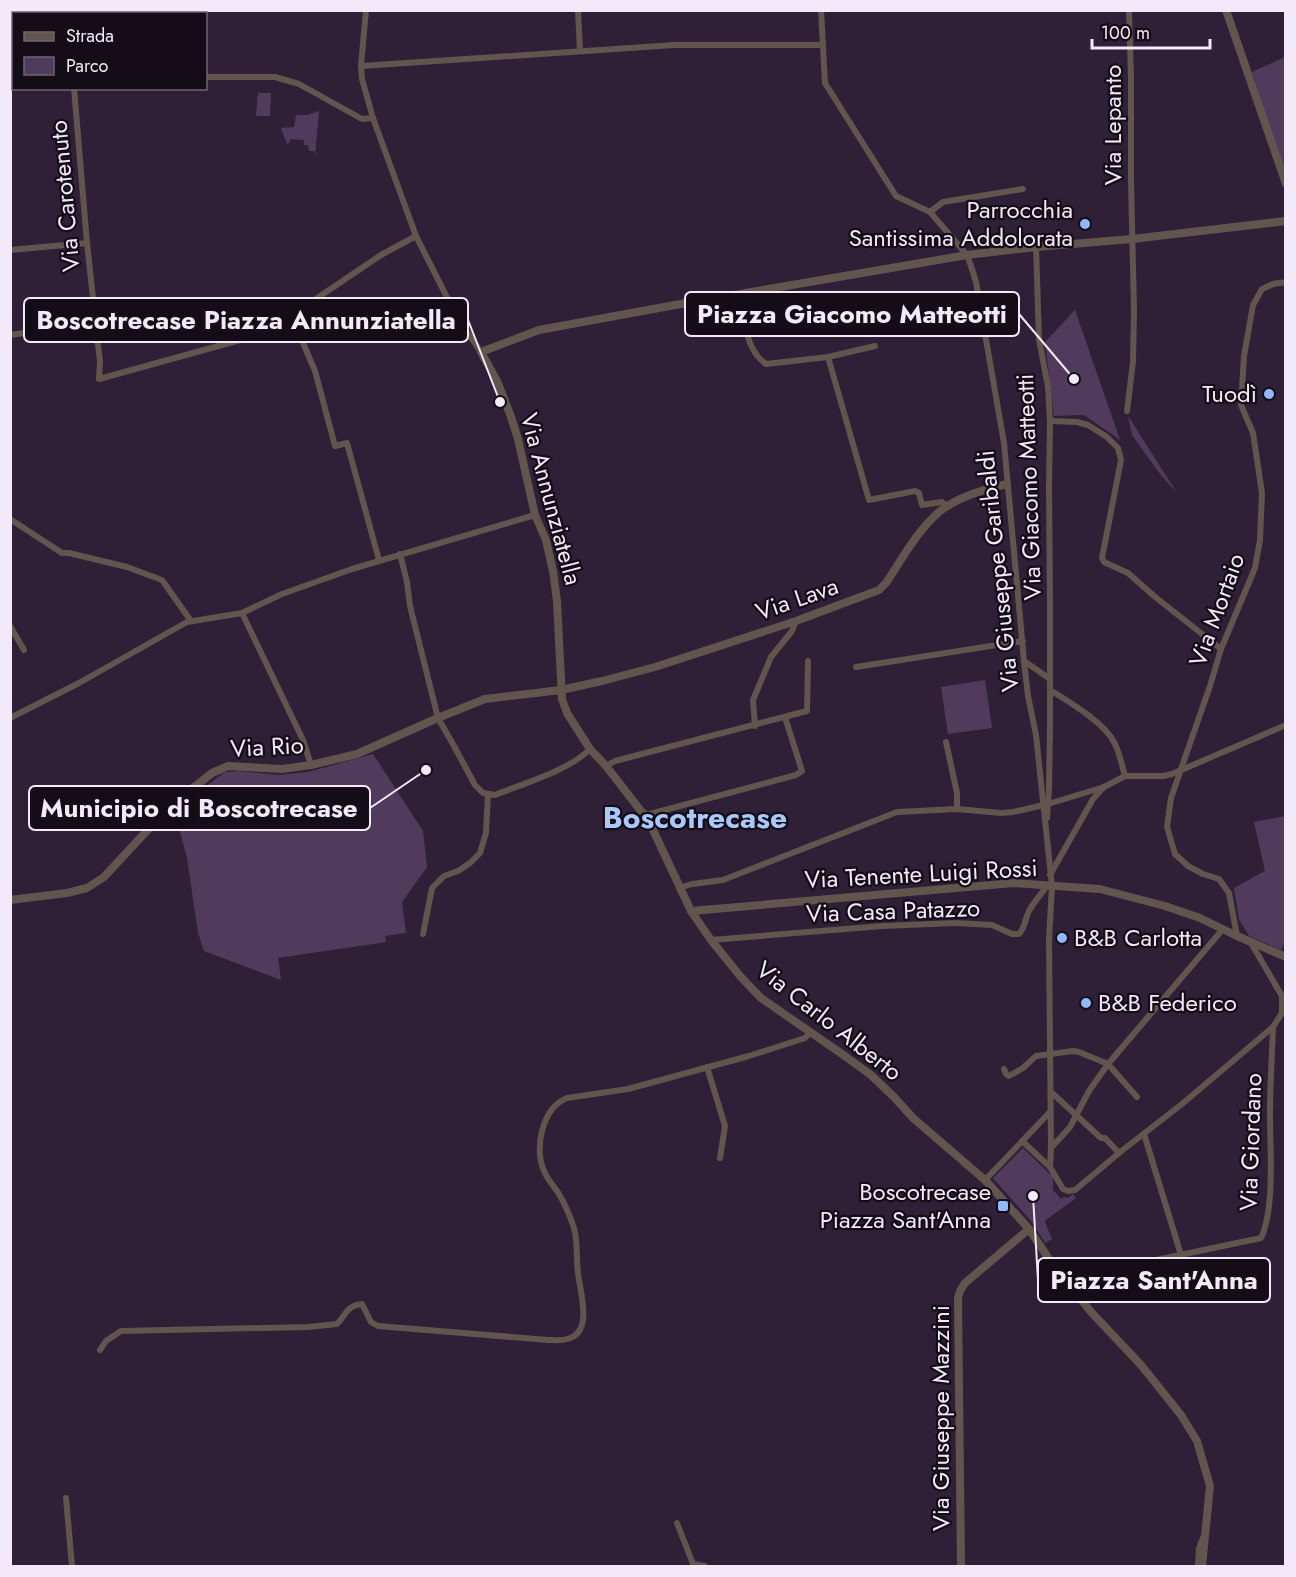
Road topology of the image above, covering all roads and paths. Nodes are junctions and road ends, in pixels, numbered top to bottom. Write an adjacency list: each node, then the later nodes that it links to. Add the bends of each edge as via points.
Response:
1 (366, 10): 8 (street)
2 (578, 10): 7 (street)
3 (821, 10): 6 (street)
4 (1129, 10): 17 (street, Via Lepanto)
5 (1226, 10): 12 (street)
6 (823, 45): 7 (street, via 674,45); 14 (street, via 825,83 896,196)
7 (580, 51): 8 (street)
8 (361, 66): 11 (street)
9 (207, 78): 11 (street, via 275,77 299,84 362,118)
10 (74, 90): 18 (street, Via Carotenuto)
11 (373, 118): 16 (street)
12 (1286, 184)
13 (1023, 189): 14 (street, via 943,202)
14 (930, 212): 21 (street)
15 (1286, 221): 17 (street)
16 (416, 236): 24 (street, Via Carotenuto, via 381,255); 28 (street, via 458,318)
17 (1132, 239): 19 (street); 30 (street, Via Lepanto, via 1133,362)
18 (87, 243): 20 (street); 25 (street, Via Carotenuto)
19 (1036, 247): 21 (street); 31 (street, Via Giacomo Matteotti, via 1039,339)
20 (10, 250)
21 (967, 255): 23 (street); 32 (street, Via Giuseppe Garibaldi, via 976,282 1004,443)
22 (1286, 282): 43 (street, Via Mortaio, via 1262,289 1253,305 1248,328 1240,405 1253,434 1262,493 1260,540 1255,568)
23 (741, 294): 28 (street, via 539,330); 29 (street, via 748,341 759,360 766,364)
24 (292, 317): 25 (street, Via Carotenuto, via 251,337 99,379); 37 (street, via 315,371 335,446 347,443)
25 (95, 323): 26 (street)
26 (10, 335)
27 (875, 346): 29 (street)
28 (481, 352): 34 (street, Via Annunziatella, via 497,381 515,431)
29 (828, 357): 33 (street, via 869,500 915,490 922,505 942,502)
30 (1127, 411)
31 (1050, 421): 43 (street, via 1088,425 1118,448 1121,460 1104,562 1128,573); 48 (street, Via Giacomo Matteotti)
32 (1007, 484): 33 (street, Via Lava, via 983,489); 42 (street, Via Giuseppe Garibaldi)
33 (948, 507): 40 (street, Via Lava, via 923,529 879,590)
34 (535, 515): 36 (street); 49 (street, Via Annunziatella, via 553,571)
35 (10, 519): 39 (street, via 62,553 127,567 162,580)
36 (400, 554): 37 (street); 53 (street)
37 (379, 560): 38 (street, via 282,594)
38 (242, 613): 39 (street); 58 (street, via 303,740)
39 (191, 621): 52 (street)
40 (796, 621): 49 (street, Via Lava, via 655,667); 55 (street, via 771,657 753,700)
41 (11, 631): 44 (street)
42 (1023, 641): 45 (street, Via Giuseppe Garibaldi); 47 (street)
43 (1221, 648): 60 (street, Via Mortaio)
44 (24, 650)
45 (1024, 661): 48 (street); 64 (street, Via Giuseppe Garibaldi)
46 (808, 662): 51 (street, via 807,711)
47 (856, 667)
48 (1050, 679): 50 (street, Via Giacomo Matteotti)
49 (561, 690): 53 (street, Via Rio, via 485,699); 57 (street, Via Annunziatella, via 567,713)
50 (1050, 690): 61 (street, via 1077,706 1110,734); 64 (street, Via Giacomo Matteotti)
51 (785, 717): 55 (street); 66 (street, via 802,771)
52 (10, 718)
53 (438, 718): 58 (street, Via Rio, via 357,754); 63 (street, via 475,785)
54 (1286, 725): 60 (street)
55 (755, 726): 59 (street)
56 (946, 742): 65 (street)
57 (590, 749): 59 (street, Via Annunziatella); 63 (street, via 567,765 495,795)
58 (310, 765): 70 (street, Via Rio, via 282,769 228,766 212,773 169,807 104,877 87,888)
59 (606, 766): 66 (street, Via Annunziatella)
60 (1182, 770): 61 (street, via 1163,776); 74 (street, Via Mortaio, via 1171,798 1167,827 1175,854 1188,866 1219,879 1229,893)
61 (1125, 776): 62 (street)
62 (1104, 788): 64 (street); 67 (street, via 1093,799)
63 (488, 794): 73 (street, via 486,833 480,853 432,888)
64 (1046, 804): 65 (street, via 1000,813); 67 (street, Via Giacomo Matteotti)
65 (957, 809): 69 (street, via 897,812 723,880)
66 (646, 815): 69 (street, Via Annunziatella)
67 (1050, 876): 68 (street)
68 (1049, 886): 71 (street, Via Tenente Luigi Rossi, via 1014,883); 72 (street, Via Tenente Luigi Rossi, via 1100,889 1164,906); 75 (street, Via Casa Patazzo, via 1033,905 1019,934 992,925 955,923); 81 (street)
69 (679, 888): 71 (street, Via Annunziatella)
70 (10, 900)
71 (691, 910): 75 (street, Via Carlo Alberto)
72 (1223, 929): 74 (street, Via Tenente Luigi Rossi); 82 (street)
73 (423, 934)
74 (1237, 936): 76 (street, Via Tenente Luigi Rossi)
75 (711, 940): 80 (street, Via Carlo Alberto, via 760,998)
76 (1251, 943): 77 (street, Via Tenente Luigi Rossi); 78 (street, via 1282,996)
77 (1286, 957)
78 (1284, 1013): 79 (street)
79 (1273, 1027): 89 (street); 97 (street, Via Giordano, via 1266,1228 1261,1238)
80 (810, 1033): 83 (street, via 805,1038); 95 (street, Via Carlo Alberto, via 871,1075 913,1118)
81 (1050, 1054): 82 (street, via 1079,1052); 84 (street, via 1036,1056 1009,1076); 85 (street)
82 (1108, 1064): 86 (street); 88 (street)
83 (706, 1067): 93 (street, via 725,1126); 99 (street, via 628,1089 567,1098 546,1116 541,1136 542,1168 567,1210 576,1237 584,1317 571,1338 548,1340 378,1326 359,1304 350,1308 337,1324 121,1331)
84 (1004, 1069)
85 (1051, 1092): 87 (street); 88 (street)
86 (1137, 1096)
87 (1051, 1112): 90 (street); 91 (street)
88 (1077, 1115): 91 (street); 92 (street)
89 (1144, 1134): 92 (street); 97 (street)
90 (1022, 1141): 94 (street); 95 (street)
91 (1051, 1148): 94 (street)
92 (1119, 1153): 94 (street, via 1075,1190 1063,1189)
93 (720, 1158)
94 (1050, 1167)
95 (985, 1180): 96 (street, Via Carlo Alberto)
96 (1029, 1229): 98 (street, Via Carlo Alberto); 104 (street, Via Giuseppe Mazzini, via 965,1283 958,1298)
97 (1181, 1255): 98 (street, Via Giordano, via 1080,1276)
98 (1067, 1284): 105 (street, Via Carlo Alberto, via 1141,1365 1197,1441 1210,1486)
99 (100, 1350)
100 (66, 1498): 102 (street)
101 (677, 1523): 103 (street, via 693,1564)
102 (72, 1566)
103 (705, 1566)
104 (961, 1566)
105 (1200, 1566)

